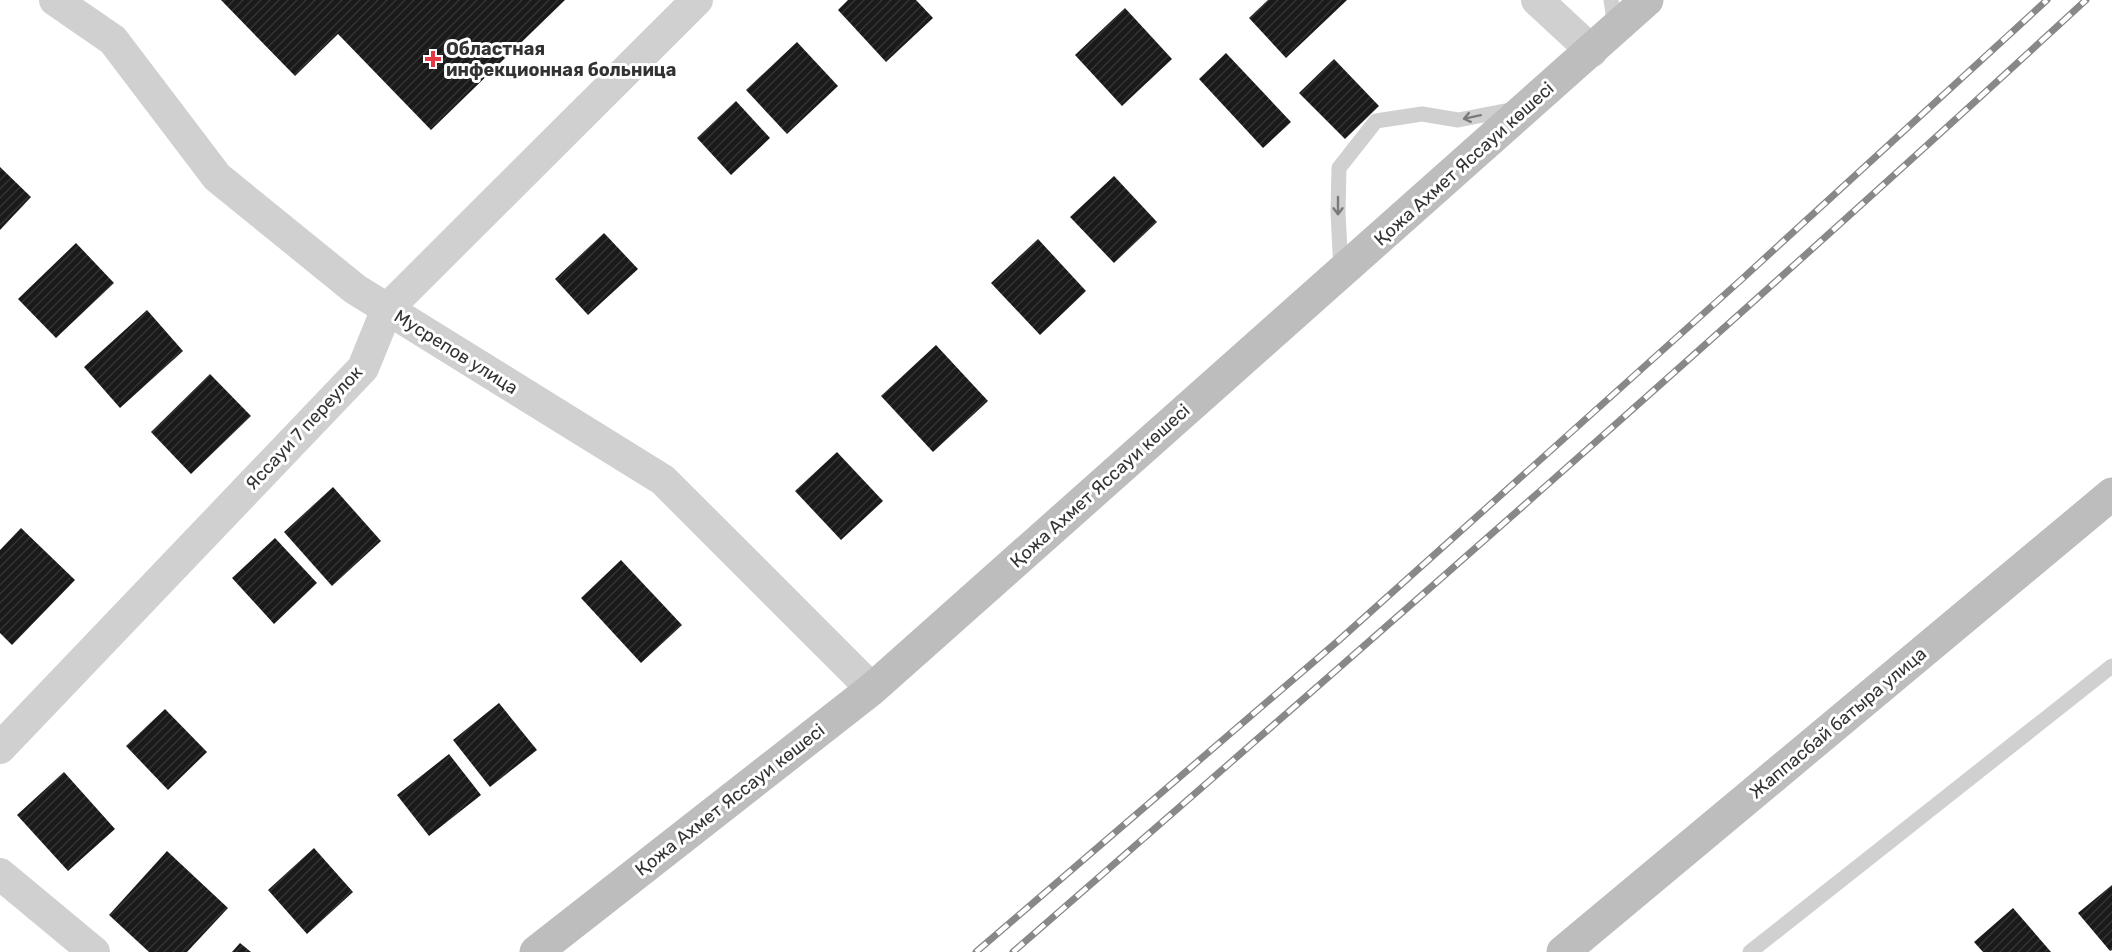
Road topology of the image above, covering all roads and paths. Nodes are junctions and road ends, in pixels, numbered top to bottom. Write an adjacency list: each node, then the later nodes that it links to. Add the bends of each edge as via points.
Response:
1 (55, 0): 8 (street, Мусрепов улица, via 113,40 217,177 355,289)
2 (697, 0): 8 (street, Яссауи 7 переулок)
3 (1537, 0): 5 (street)
4 (1647, 0): 5 (street, Қожа Ахмет Яссауи көшесі)
5 (1606, 27): 6 (street, Қожа Ахмет Яссауи көшесі)
6 (1529, 106): 7 (street, Қожа Ахмет Яссауи көшесі); 7 (lane, one-way to 7, via 1458,120 1422,114 1376,121 1339,168)
7 (1341, 272): 11 (street, Қожа Ахмет Яссауи көшесі)
8 (387, 309): 11 (street, Мусрепов улица, via 663,480); 12 (street, Яссауи 7 переулок, via 363,368)
9 (2112, 495): 16 (street, Жаппасбай батыра улица)
10 (2112, 666): 17 (lane)
11 (872, 689): 15 (street, Қожа Ахмет Яссауи көшесі)
12 (0, 748)
13 (0, 874): 14 (street)
14 (94, 952)
15 (536, 952)
16 (1563, 952)
17 (1750, 952)

